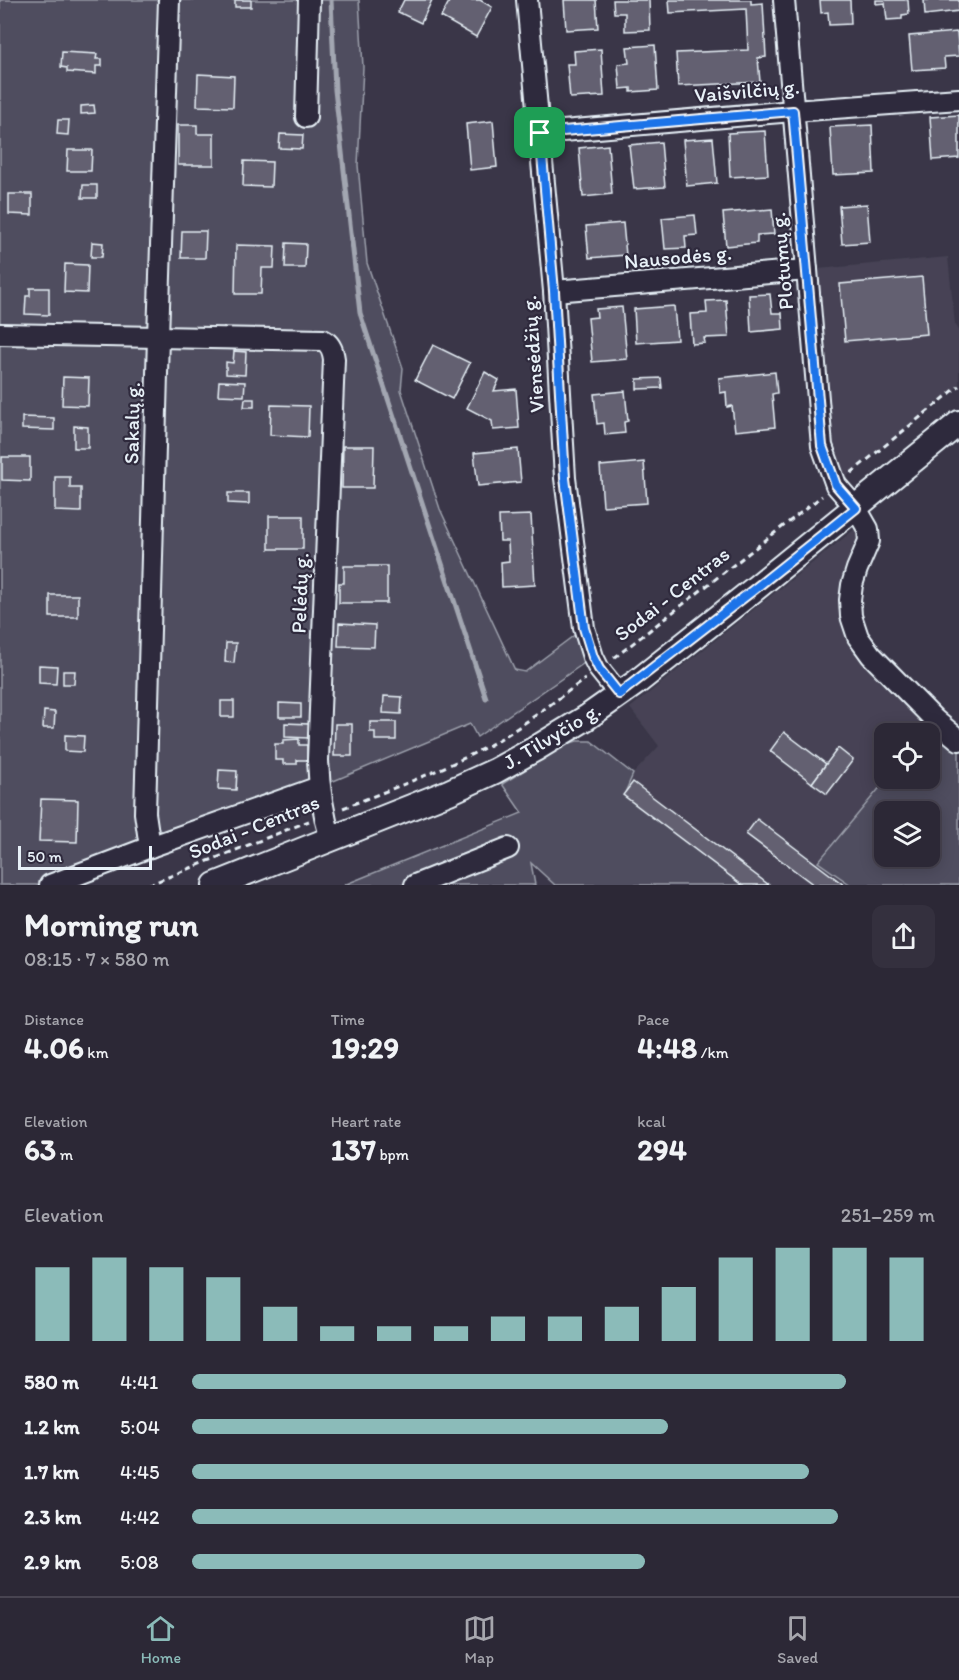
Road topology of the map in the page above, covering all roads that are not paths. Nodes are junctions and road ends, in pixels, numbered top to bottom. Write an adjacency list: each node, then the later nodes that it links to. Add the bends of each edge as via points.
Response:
1 (169, 0): 12 (street, Sakalų g.)
2 (309, 0): 7 (street)
3 (527, 0): 8 (street, Viensėdžių g.)
4 (784, 0): 6 (street, Plotumų g.)
5 (959, 99): 6 (street, Vaišvilčių g.)
6 (793, 111): 8 (street, Vaišvilčių g.); 9 (street, Plotumų g.)
7 (306, 117)
8 (540, 133): 10 (street, Viensėdžių g.)
9 (807, 270): 10 (street, Nausodės g.); 14 (street, Plotumų g., via 822,446 836,485)
10 (554, 291): 15 (street, Viensėdžių g., via 565,478 584,628 599,669)
11 (0, 334): 12 (street)
12 (158, 338): 17 (street, Pelėdų g., via 323,340 333,352); 19 (street, Sakalų g., via 146,813)
13 (959, 423): 14 (main road, J. Tilvyčio g.)
14 (856, 508): 15 (main road, J. Tilvyčio g.); 16 (street, Plotumų g., via 868,529 850,600 858,637 870,655)
15 (619, 694): 18 (main road, J. Tilvyčio g., via 495,771)
16 (959, 740)
17 (319, 787): 18 (street, Pelėdų g.); 19 (street)
18 (331, 840): 22 (main road, J. Tilvyčio g.)
19 (150, 847): 21 (street)
20 (508, 848): 23 (street)
21 (50, 885)
22 (215, 885)
23 (415, 885)

